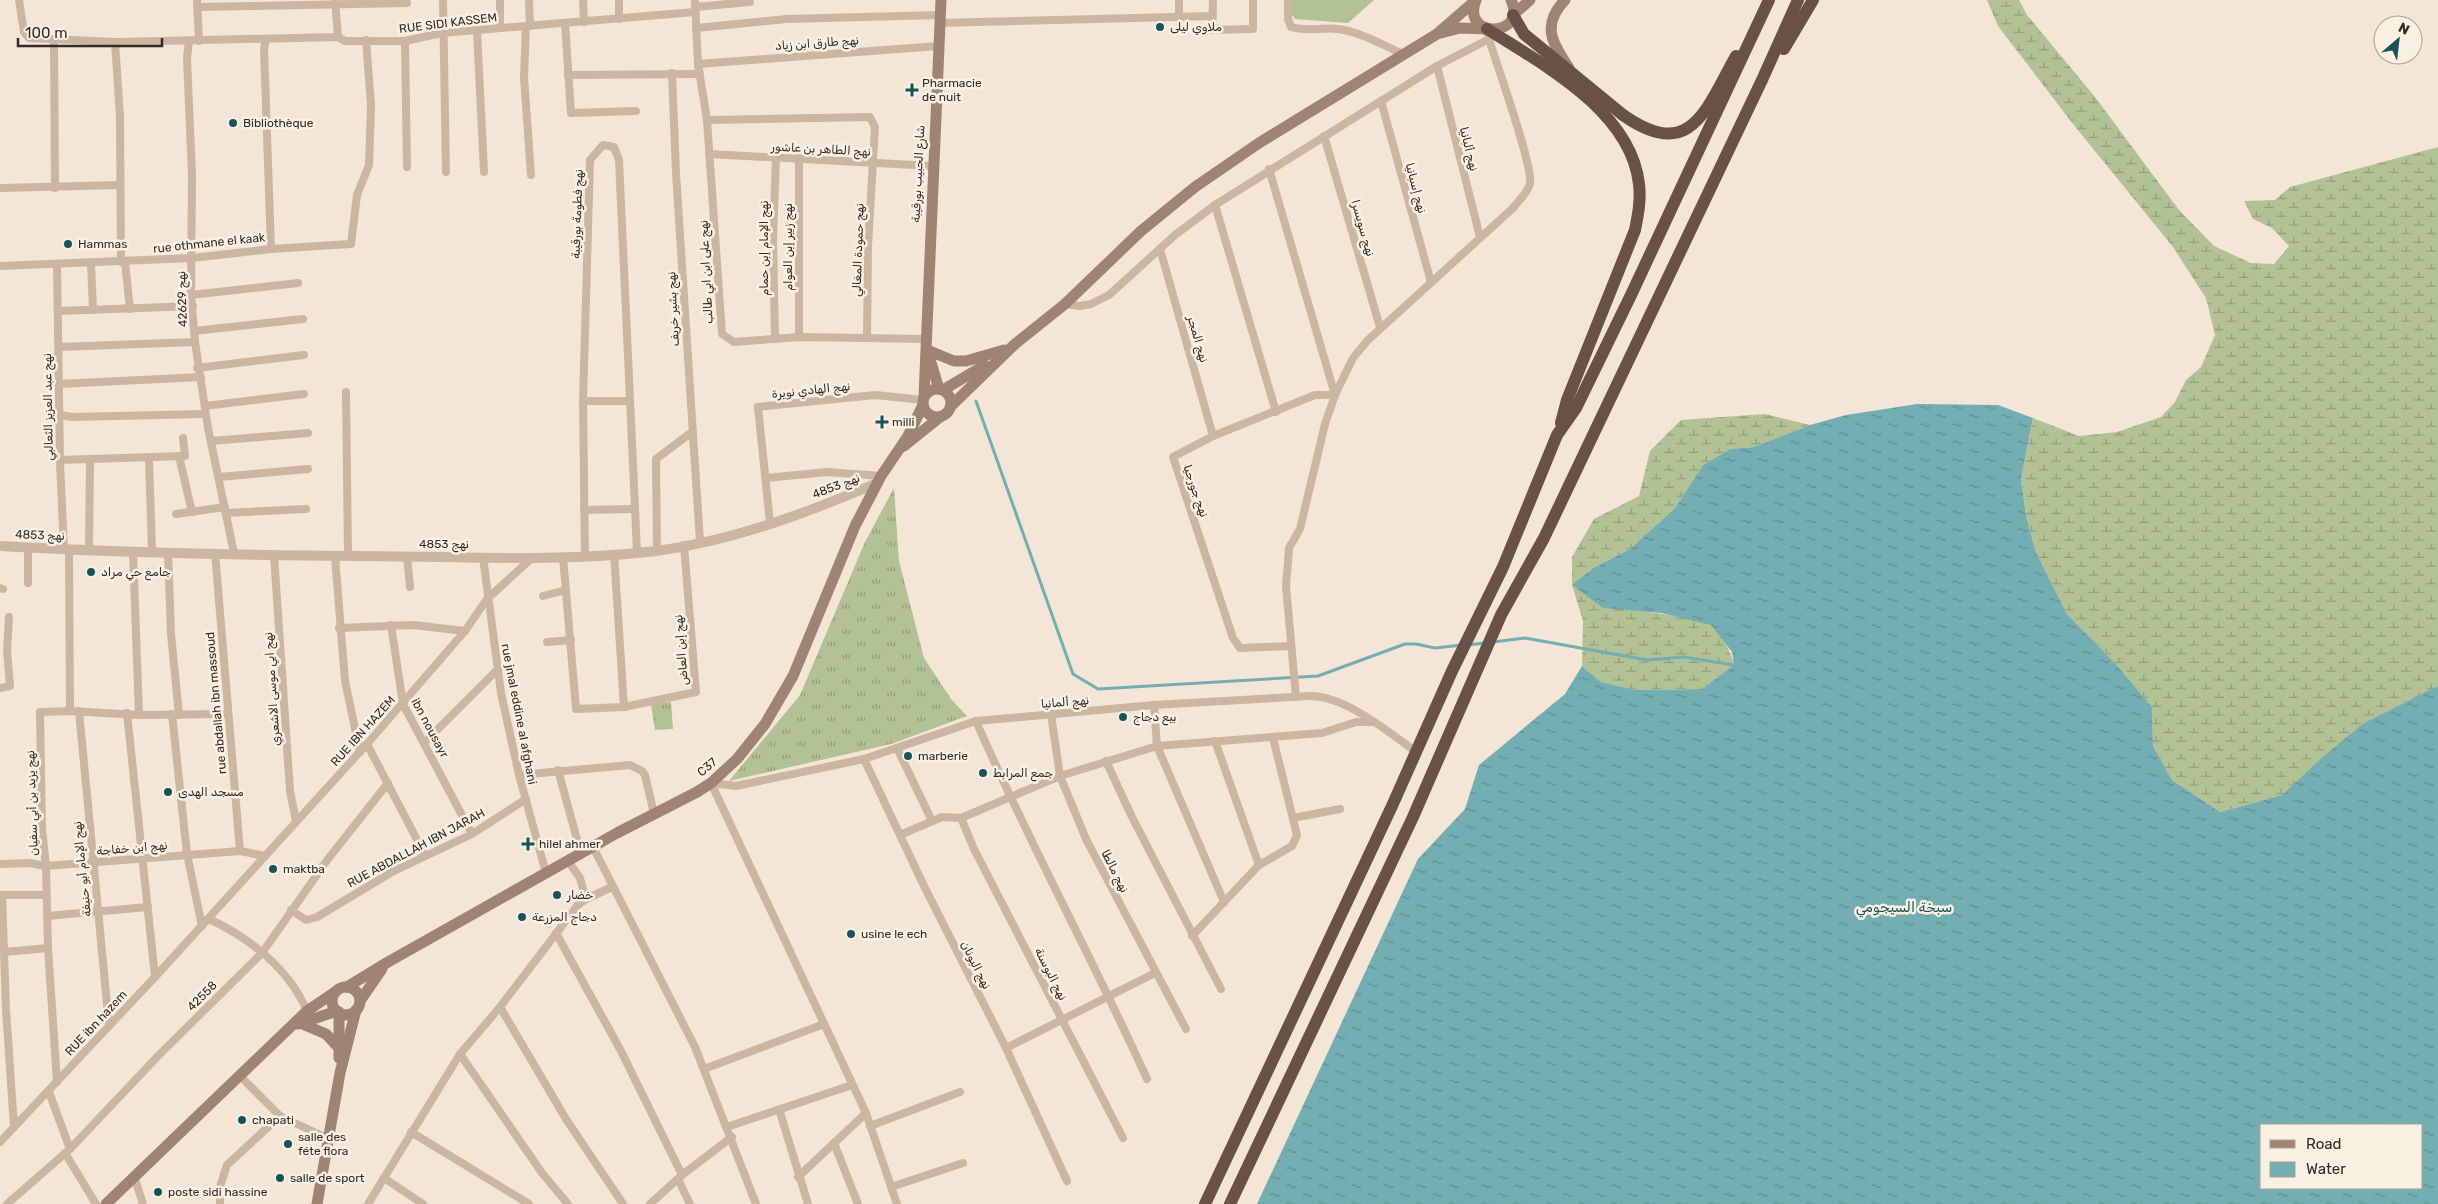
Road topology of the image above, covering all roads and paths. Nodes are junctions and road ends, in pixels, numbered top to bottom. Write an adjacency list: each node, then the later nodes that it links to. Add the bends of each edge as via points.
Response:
1 (19, 0): 43 (street, RUE SIDI KASSEM, via 26,35)
2 (443, 0): 38 (street)
3 (500, 0): 34 (street)
4 (530, 0): 33 (street)
5 (583, 0): 31 (street)
6 (619, 0): 29 (street)
7 (941, 0): 30 (main road, شارع الحبيب بورقيبة)
8 (1179, 0): 28 (street)
9 (1214, 0): 27 (street)
10 (1253, 0): 27 (street, via 1252,30 1212,30)
11 (1288, 0): 50 (street, via 1291,27 1344,30)
12 (1476, 0): 39 (main road); 40 (main road, via 1475,17)
13 (1511, 0): 26 (main road)
14 (1530, 0): 26 (main road)
15 (1565, 0): 53 (main road, via 1553,16 1551,33)
16 (1770, 0): 36 (highway)
17 (1798, 0): 57 (highway)
18 (1813, 0): 57 (highway)
19 (335, 2): 22 (street); 23 (street); 41 (street)
20 (750, 2): 25 (street, RUE SIDI KASSEM)
21 (227, 3): 22 (street); 24 (street)
22 (276, 3)
23 (407, 3)
24 (197, 4): 46 (street)
25 (695, 7): 29 (street, RUE SIDI KASSEM); 35 (street, نهج على ابن ابي طالب)
26 (1513, 15): 40 (main road, via 1511,21); 53 (highway, via 1524,34)
27 (1213, 16): 28 (street)
28 (1179, 18): 30 (street)
29 (619, 19): 31 (street, RUE SIDI KASSEM)
30 (939, 19): 35 (street, via 786,19); 49 (main road, شارع الحبيب بورقيبة)
31 (584, 22): 32 (street, RUE SIDI KASSEM)
32 (565, 23): 33 (street, RUE SIDI KASSEM); 56 (street)
33 (528, 26): 34 (street, RUE SIDI KASSEM); 71 (street, via 524,77)
34 (500, 28): 37 (street, RUE SIDI KASSEM)
35 (696, 28): 51 (street, نهج على ابن ابي طالب)
36 (1757, 28): 53 (highway, via 1744,41 1702,116 1685,131 1674,135 1650,132 1639,126); 121 (highway, via 1576,408)
37 (477, 30): 38 (street, RUE SIDI KASSEM); 70 (street)
38 (442, 33): 47 (street, RUE SIDI KASSEM); 69 (street)
39 (1437, 34): 40 (main road, via 1460,28); 50 (main road)
40 (1488, 34): 52 (street); 76 (street, via 1530,176 1525,194); 121 (highway, via 1527,54 1600,109 1622,135 1634,160 1639,184 1640,206 1635,230 1567,400)
41 (338, 36): 42 (street, RUE SIDI KASSEM); 44 (street, RUE SIDI KASSEM, via 346,42)
42 (266, 38): 46 (street, RUE SIDI KASSEM); 77 (street, rue othmane el kaak)
43 (54, 40): 48 (street, RUE SIDI KASSEM); 74 (street)
44 (366, 40): 47 (street, RUE SIDI KASSEM); 77 (street, via 371,105 369,165 357,195 353,240 347,246)
45 (189, 41): 46 (street, RUE SIDI KASSEM); 48 (street, RUE SIDI KASSEM); 79 (street, نهج 42629)
46 (199, 41)
47 (405, 41): 67 (street)
48 (115, 42): 72 (street)
49 (938, 46): 51 (street, نهج طارق ابن زياد); 66 (main road, شارع الحبيب بورقيبة)
50 (1403, 54): 87 (main road, via 1202,181 1141,231)
51 (698, 64): 55 (street, نهج على ابن ابي طالب)
52 (1437, 66): 58 (street); 76 (street, نهج ألبانيا)
53 (1570, 70)
54 (672, 73): 55 (street); 56 (street); 119 (street, نهج بشير خريف)
55 (700, 74): 60 (street, نهج على ابن ابي طالب)
56 (568, 75): 59 (street, via 571,113)
57 (1762, 80): 310 (highway, via 1544,538 1491,636 1413,817)
58 (1381, 101): 61 (street); 84 (street, نهج إسبانيا)
59 (636, 111)
60 (707, 120): 62 (street, نهج على ابن ابي طالب); 65 (street, نهج حمودة المغالي, via 870,117 875,127)
61 (1324, 136): 68 (street); 93 (street, نهج سويسرا)
62 (709, 154): 63 (street, نهج الطاهر بن عاشور); 97 (street, نهج على ابن ابي طالب, via 722,334 734,342)
63 (776, 157): 64 (street, نهج الطاهر بن عاشور); 97 (street, نهج الإمام إبن حمام, via 773,240)
64 (800, 158): 65 (street, نهج الطاهر بن عاشور); 95 (street, نهج زبير إبن العوام)
65 (872, 163): 66 (street, نهج الطاهر بن عاشور); 96 (street, نهج حمودة المغالي)
66 (932, 166): 99 (main road, شارع الحبيب بورقيبة)
67 (407, 167)
68 (1269, 169): 75 (street); 110 (street)
69 (446, 172)
70 (484, 172)
71 (531, 174)
72 (120, 185): 74 (street); 80 (street)
73 (0, 188): 74 (street)
74 (55, 188)
75 (1215, 205): 78 (street); 116 (street)
76 (1480, 237): 84 (street)
77 (271, 249): 79 (street, rue othmane el kaak)
78 (1160, 249): 87 (street, via 1100,300 1080,306); 122 (street, نهج المجر)
79 (192, 258): 80 (street, rue othmane el kaak); 86 (street, نهج 42629)
80 (123, 262): 81 (street, rue othmane el kaak); 89 (street)
81 (91, 263): 82 (street, rue othmane el kaak); 91 (street)
82 (57, 264): 83 (street, rue othmane el kaak); 90 (street, نهج عبد العزيز الثعالبي)
83 (0, 266)
84 (1431, 282): 93 (street)
85 (298, 283): 86 (street)
86 (191, 294): 88 (street, نهج 42629)
87 (1065, 304): 100 (main road)
88 (192, 306): 89 (street); 94 (street, نهج 42629)
89 (130, 309): 91 (street)
90 (58, 310): 91 (street); 101 (street, نهج عبد العزيز الثعالبي)
91 (93, 310)
92 (303, 320): 94 (street)
93 (1380, 327): 110 (street, via 1353,358)
94 (194, 331): 98 (street, نهج 42629)
95 (799, 337): 96 (street, نهج على ابن ابي طالب); 97 (street, نهج على ابن ابي طالب)
96 (867, 338): 99 (street, نهج على ابن ابي طالب)
97 (775, 339)
98 (195, 342): 101 (street); 104 (street, نهج 42629)
99 (927, 344): 102 (main road, via 954,361 966,361); 107 (main road); 113 (main road, شارع الحبيب بورقيبة)
100 (1015, 344): 102 (main road); 114 (main road)
101 (59, 347): 106 (street, نهج عبد العزيز الثعالبي)
102 (1004, 350): 107 (main road, via 980,370)
103 (304, 355): 104 (street)
104 (197, 368): 105 (street, نهج 42629)
105 (201, 377): 106 (street); 115 (street, نهج 42629)
106 (59, 384): 117 (street, نهج عبد العزيز الثعالبي)
107 (941, 389): 113 (main road, via 929,391); 114 (main road, via 951,398)
108 (346, 392): 157 (street)
109 (304, 394): 115 (street)
110 (1335, 395): 116 (street, نهج جورجيا, via 1315,395); 174 (street, via 1300,529 1288,548 1286,586)
111 (583, 401): 112 (street); 112 (street, نهج فطومة بورقيبة, via 590,160 603,145 614,147 619,160); 137 (street, نهج فطومة بورقيبة)
112 (629, 401): 135 (street, نهج فطومة بورقيبة)
113 (923, 401): 118 (main road, via 929,415); 125 (main road); 132 (street, نهج الهادي نويرة, via 875,395 758,407)
114 (951, 406): 118 (main road)
115 (205, 410): 117 (street); 124 (street, نهج 42629)
116 (1276, 412): 122 (street, نهج جورجيا)
117 (60, 415): 128 (street, نهج عبد العزيز الثعالبي)
118 (940, 417): 125 (main road)
119 (692, 432): 141 (street, نهج بشير خريف); 147 (street, via 656,460)
120 (308, 433): 124 (street)
121 (1557, 435): 197 (highway, via 1503,567)
122 (1213, 436): 174 (street, نهج جورجيا, via 1173,457 1233,638 1240,648)
123 (183, 438): 126 (street, via 184,456)
124 (211, 441): 131 (street, نهج 42629)
125 (899, 451): 133 (main road, C37)
126 (179, 456): 127 (street); 138 (street)
127 (150, 458): 129 (street); 148 (street)
128 (60, 460): 129 (street); 145 (street, نهج عبد العزيز الثعالبي)
129 (90, 460): 146 (street)
130 (308, 469): 131 (street)
131 (219, 477): 136 (street, نهج 42629)
132 (766, 478): 133 (street, via 826,472); 140 (street, نهج الهادي نويرة)
133 (879, 480): 140 (street, نهج 4853, via 838,500); 205 (main road, C37, via 855,526 805,649 779,703 737,759)
134 (306, 509): 136 (street)
135 (634, 509): 137 (street); 151 (street, نهج فطومة بورقيبة)
136 (225, 510): 138 (street); 153 (street, نهج 42629)
137 (584, 510): 160 (street, نهج فطومة بورقيبة)
138 (192, 512): 139 (street)
139 (176, 514)
140 (770, 523): 141 (street, نهج 4853)
141 (700, 542): 142 (street, نهج 4853)
142 (684, 545): 147 (street, نهج 4853); 181 (street, نهج إبن العاض, via 696,692)
143 (0, 546): 144 (street, نهج 4853)
144 (28, 548): 145 (street, نهج 4853); 163 (street)
145 (67, 549): 146 (street, نهج 4853); 182 (street)
146 (89, 550): 149 (street, نهج 4853)
147 (656, 550): 151 (street, نهج 4853)
148 (152, 551): 149 (street, نهج 4853); 150 (street, نهج 4853)
149 (133, 552): 185 (street)
150 (168, 552): 152 (street, نهج 4853); 186 (street)
151 (636, 552): 155 (street, نهج 4853)
152 (215, 553): 153 (street, نهج 4853); 187 (street, rue abdallah ibn massoud)
153 (234, 553): 154 (street, نهج 4853)
154 (274, 554): 156 (street, نهج 4853); 212 (street, نهج ابي موسى الاشعري, via 290,790)
155 (614, 554): 160 (street, نهج 4853); 181 (street)
156 (335, 556): 157 (street, نهج 4853); 170 (street)
157 (348, 556): 158 (street, نهج 4853)
158 (407, 556): 159 (street, نهج 4853); 164 (street)
159 (483, 556): 161 (street, نهج 4853); 167 (street, rue jmal eddine al afghani)
160 (585, 556): 162 (street, نهج 4853)
161 (533, 557): 162 (street, نهج 4853); 167 (street, RUE IBN HAZEM)
162 (563, 558): 165 (street)
163 (28, 584)
164 (410, 587)
165 (566, 590): 166 (street); 172 (street)
166 (543, 596)
167 (487, 599): 171 (street, RUE IBN HAZEM); 176 (street, rue jmal eddine al afghani)
168 (9, 617): 175 (street)
169 (391, 625): 170 (street); 171 (street); 179 (street, ibn nousayr)
170 (339, 628): 198 (street, via 348,704)
171 (466, 631): 179 (street, RUE IBN HAZEM)
172 (571, 640): 173 (street); 181 (street, نهج إبن العاض, via 576,709)
173 (547, 642)
174 (1291, 646): 178 (street)
175 (4, 651): 177 (street, via 10,686)
176 (498, 669): 193 (street); 202 (street, rue jmal eddine al afghani)
177 (0, 688)
178 (1295, 694): 180 (street, نهج ألمانيا); 190 (street, نهج ألمانيا, via 1321,696)
179 (403, 704): 193 (street, ibn nousayr); 194 (street, RUE IBN HAZEM)
180 (1154, 705): 188 (street, نهج ألمانيا); 195 (street)
181 (624, 707)
182 (70, 711): 183 (street, نهج يزيد بن أبي سفيان); 227 (street, نهج يزيد بن أبي سفيان, via 40,712 42,829)
183 (79, 712): 184 (street, نهج يزيد بن أبي سفيان); 224 (street, نهج الإمام أبو حنيفة)
184 (127, 713): 185 (street, نهج يزيد بن أبي سفيان); 222 (street)
185 (139, 714): 186 (street, نهج يزيد بن أبي سفيان)
186 (175, 714): 187 (street, نهج يزيد بن أبي سفيان); 218 (street)
187 (228, 714): 217 (street, rue abdallah ibn massoud)
188 (1050, 714): 189 (street, نهج ألمانيا); 203 (street, نهج مالطا)
189 (976, 722): 196 (street, نهج ألمانيا); 206 (street)
190 (1376, 722): 191 (street, via 1356,722 1322,733); 197 (street, نهج ألمانيا)
191 (1273, 738): 192 (street); 211 (street)
192 (1215, 741): 195 (street); 226 (street)
193 (425, 742): 214 (street, ibn nousayr)
194 (367, 744): 198 (street, RUE IBN HAZEM); 204 (street)
195 (1157, 746): 200 (street); 233 (street)
196 (897, 748): 199 (street, نهج ألمانيا); 213 (street)
197 (1415, 751): 309 (highway)
198 (360, 752): 212 (street, RUE IBN HAZEM)
199 (864, 759): 205 (street, نهج ألمانيا, via 736,786); 215 (street, نهج اليونان)
200 (1106, 761): 203 (street); 241 (street)
201 (558, 770): 202 (street); 209 (street, via 623,764 637,768 645,775); 219 (street)
202 (518, 775): 207 (street, rue jmal eddine al afghani)
203 (1060, 776): 206 (street); 246 (street, نهج مالطا, via 1086,839)
204 (388, 783): 221 (street); 235 (street, 42558)
205 (711, 783): 209 (main road, C37); 258 (street)
206 (1009, 797): 210 (street); 251 (street)
207 (526, 799): 214 (street, RUE ABDALLAH IBN JARAH); 228 (street, rue jmal eddine al afghani)
208 (1340, 809): 211 (street)
209 (654, 814): 216 (main road, C37)
210 (961, 818): 213 (street, via 942,817); 256 (street, نهج البوسنة)
211 (1293, 818): 226 (street, via 1296,841 1287,850)
212 (296, 821): 220 (street, RUE IBN HAZEM)
213 (932, 821): 215 (street)
214 (472, 834): 221 (street, RUE ABDALLAH IBN JARAH)
215 (900, 835): 262 (street, نهج اليونان)
216 (592, 847): 219 (main road, C37); 229 (street)
217 (240, 851): 218 (street, نهج ابن خفاجة); 220 (street, نهج ابن خفاجة)
218 (187, 854): 222 (street, نهج ابن خفاجة); 239 (street)
219 (581, 854): 223 (main road, C37)
220 (265, 856): 238 (street, RUE IBN HAZEM)
221 (425, 856): 235 (street, RUE ABDALLAH IBN JARAH, via 317,917 306,920)
222 (143, 858): 224 (street, نهج ابن خفاجة); 234 (street)
223 (568, 861): 228 (main road, C37); 232 (street, via 580,878)
224 (93, 863): 227 (street, نهج ابن خفاجة); 236 (street, نهج الإمام أبو حنيفة)
225 (0, 864): 227 (street, نهج ابن خفاجة)
226 (1259, 865): 233 (street)
227 (46, 866): 231 (street, نهج يزيد بن أبي سفيان)
228 (546, 873): 245 (main road, C37)
229 (612, 887): 232 (street); 264 (street, via 676,1007)
230 (1, 895): 231 (street); 243 (street)
231 (46, 895): 237 (street, نهج يزيد بن أبي سفيان)
232 (586, 899): 240 (street)
233 (1224, 902): 241 (street)
234 (148, 907): 236 (street); 247 (street)
235 (291, 910): 244 (street, 42558)
236 (98, 912): 237 (street); 259 (street, نهج الإمام أبو حنيفة)
237 (47, 916): 242 (street, نهج يزيد بن أبي سفيان)
238 (209, 919): 239 (street, RUE ibn hazem); 244 (street, via 230,929)
239 (202, 926): 247 (street, RUE ibn hazem)
240 (556, 933): 253 (street); 287 (street, via 621,1051)
241 (1192, 936): 249 (street)
242 (48, 948): 243 (street); 268 (street, نهج يزيد بن أبي سفيان)
243 (4, 952): 277 (street)
244 (262, 953): 254 (street, via 290,981); 284 (street, 42558)
245 (388, 962): 248 (main road, C37); 252 (main road)
246 (1155, 973): 251 (street); 260 (street, نهج مالطا)
247 (155, 978): 259 (street, RUE ibn hazem)
248 (347, 987): 250 (main road); 252 (main road, via 356,992)
249 (1220, 989)
250 (335, 992): 254 (main road); 255 (main road, via 332,1001)
251 (1110, 997): 256 (street); 267 (street)
252 (358, 1006): 255 (main road, via 348,1014); 265 (main road)
253 (500, 1007): 263 (street); 302 (street, via 566,1119)
254 (307, 1011): 257 (main road)
255 (338, 1012): 257 (main road); 261 (main road)
256 (1062, 1020): 262 (street); 280 (street, نهج البوسنة)
257 (297, 1024): 261 (main road, via 326,1034); 266 (main road)
258 (824, 1024): 264 (street); 269 (street)
259 (109, 1025): 268 (street, RUE ibn hazem)
260 (1186, 1029)
261 (339, 1048): 265 (main road)
262 (1006, 1048): 290 (street, نهج اليونان)
263 (460, 1054): 278 (street); 301 (street, via 542,1173)
264 (704, 1069): 275 (street)
265 (340, 1073): 281 (main road)
266 (241, 1077): 274 (street); 286 (main road)
267 (1147, 1079)
268 (57, 1082): 270 (street, RUE ibn hazem)
269 (852, 1085): 272 (street); 273 (street)
270 (49, 1092): 277 (street, RUE ibn hazem); 284 (street, via 58,1111)
271 (960, 1092): 276 (street)
272 (779, 1109): 275 (street); 288 (street)
273 (866, 1114): 276 (street); 283 (street)
274 (280, 1116): 281 (street); 296 (street, via 227,1165 220,1187)
275 (727, 1126): 279 (street)
276 (870, 1126): 291 (street)
277 (14, 1128): 282 (street, RUE ibn hazem)
278 (411, 1132): 289 (street); 300 (street)
279 (732, 1138): 287 (street); 305 (street)
280 (1123, 1138)
281 (329, 1139): 297 (main road)
282 (0, 1142)
283 (834, 1143): 288 (street); 307 (street)
284 (68, 1151): 292 (street, 42558); 293 (street)
285 (963, 1163): 291 (street)
286 (134, 1176): 294 (main road); 295 (street)
287 (680, 1177): 303 (street); 304 (street)
288 (798, 1177): 306 (street)
289 (384, 1178): 298 (street); 299 (street)
290 (1067, 1180)
291 (891, 1187): 308 (street)
292 (7, 1204)
293 (96, 1204)
294 (106, 1204)
295 (143, 1204)
296 (220, 1204)
297 (316, 1204)
298 (368, 1204)
299 (423, 1204)
300 (529, 1204)
301 (568, 1204)
302 (623, 1204)
303 (650, 1204)
304 (690, 1204)
305 (756, 1204)
306 (808, 1204)
307 (858, 1204)
308 (897, 1204)
309 (1205, 1204)
310 (1230, 1204)

